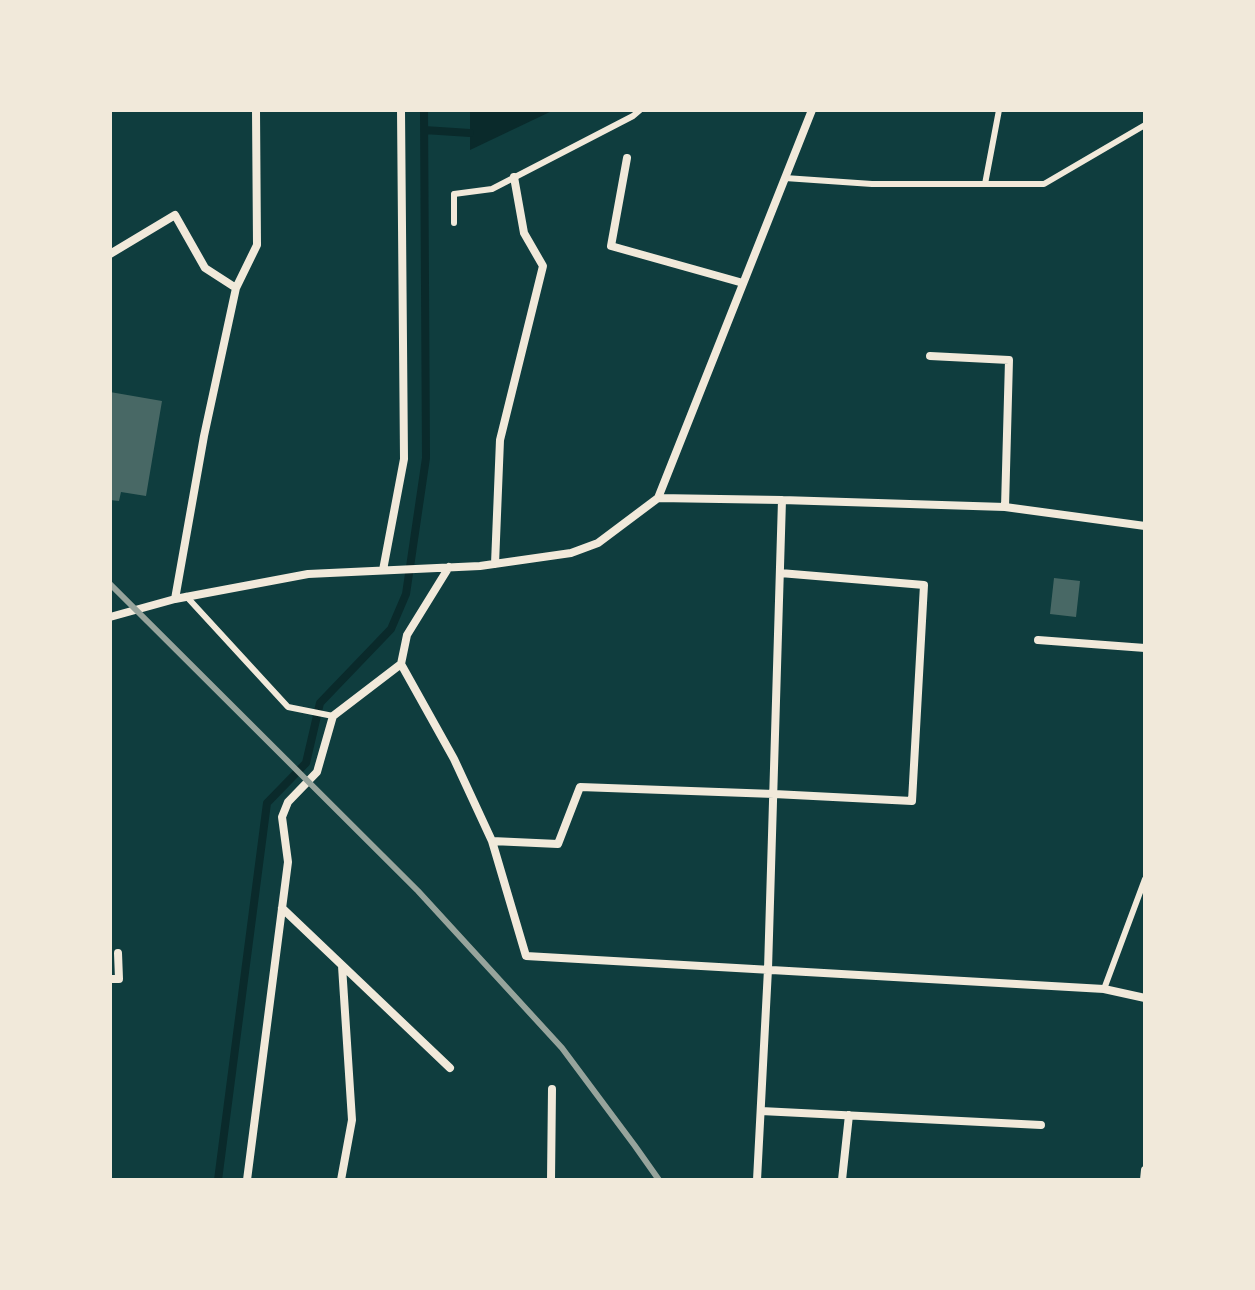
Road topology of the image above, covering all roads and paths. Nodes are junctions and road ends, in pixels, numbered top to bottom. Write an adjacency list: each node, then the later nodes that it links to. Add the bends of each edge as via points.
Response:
1 (256, 110): 14 (street, via 257,245)
2 (401, 110): 22 (street, via 404,459)
3 (640, 110): 8 (lane)
4 (812, 110): 9 (street)
5 (999, 110): 10 (lane)
6 (1145, 125): 10 (lane, via 1044,184)
7 (627, 158): 13 (street, via 611,246)
8 (514, 177): 11 (lane, via 492,189 454,194); 20 (street, via 524,233 543,266 500,440)
9 (785, 178): 10 (lane); 13 (street)
10 (985, 184)
11 (454, 223)
12 (110, 254): 14 (street, via 175,215 205,268)
13 (743, 283): 16 (street)
14 (236, 288): 25 (street)
15 (930, 356): 18 (street, via 1009,360)
16 (658, 498): 17 (street); 20 (street, via 598,543 571,553)
17 (782, 500): 18 (street); 23 (street)
18 (1005, 507): 19 (street)
19 (1145, 526)
20 (495, 564): 21 (street)
21 (449, 567): 22 (street); 29 (street, via 407,635)
22 (383, 570): 24 (street, via 308,574)
23 (780, 573): 31 (street); 31 (street, via 924,585 912,801)
24 (186, 596): 25 (street); 30 (lane, via 288,707)
25 (175, 599): 26 (street)
26 (110, 617)
27 (1038, 640): 28 (street)
28 (1145, 648)
29 (401, 664): 30 (street); 32 (street)
30 (333, 716): 34 (street, via 317,772 288,802 282,817 288,862)
31 (774, 794): 32 (street, via 580,787 558,844); 37 (street)
32 (492, 841): 37 (street, via 526,956)
33 (1145, 879): 39 (lane)
34 (282, 908): 36 (street); 47 (street)
35 (118, 953): 38 (street, via 119,979)
36 (342, 965): 41 (street); 48 (street, via 352,1120)
37 (768, 969): 39 (street); 43 (street)
38 (110, 979)
39 (1104, 989): 40 (street)
40 (1145, 998)
41 (450, 1068)
42 (552, 1089): 49 (street)
43 (761, 1111): 44 (street); 50 (street)
44 (849, 1115): 45 (street); 51 (street)
45 (1041, 1125)
46 (1145, 1170): 52 (street)
47 (247, 1180)
48 (341, 1180)
49 (551, 1180)
50 (757, 1180)
51 (842, 1180)
52 (1144, 1180)

